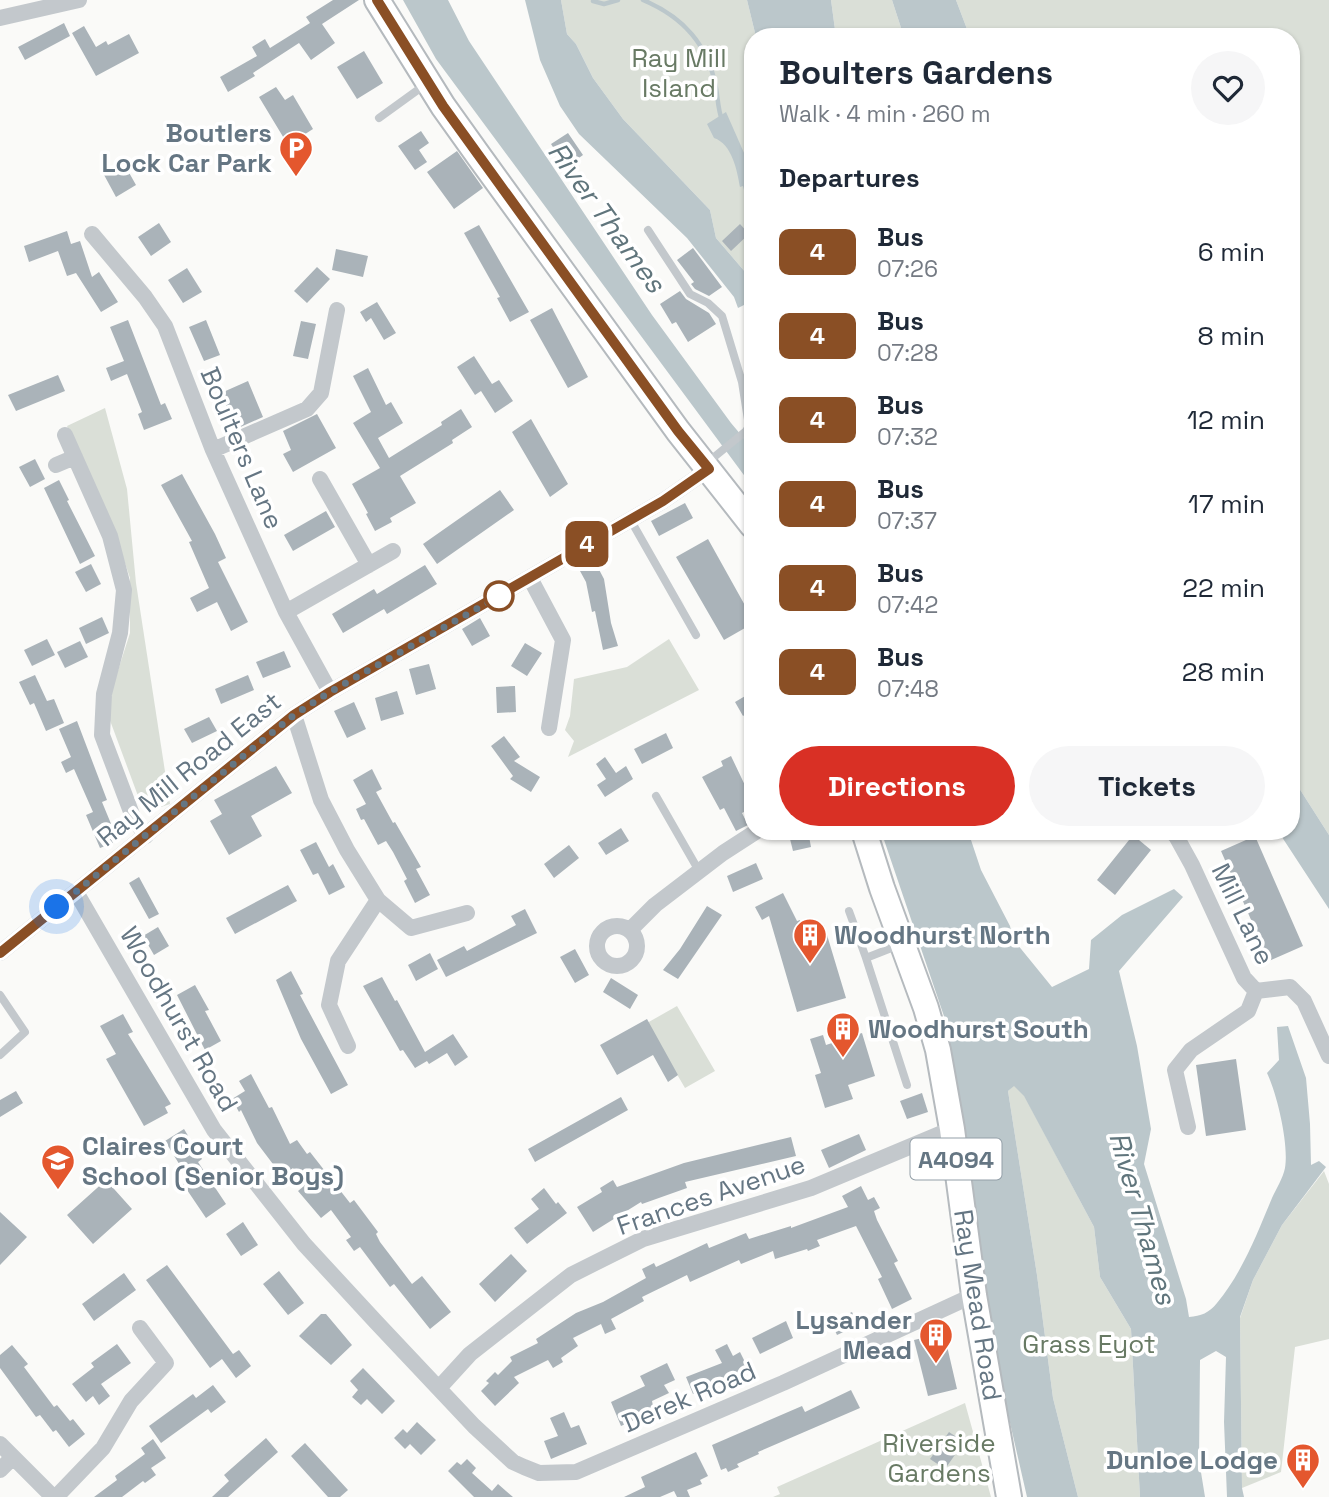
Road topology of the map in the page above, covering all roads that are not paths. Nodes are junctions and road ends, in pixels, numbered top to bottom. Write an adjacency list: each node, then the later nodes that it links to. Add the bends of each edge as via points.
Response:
1 (79, 0): 3 (street)
2 (377, 0): 4 (main road)
3 (0, 18)
4 (429, 82): 5 (lane); 14 (main road, via 678,431)
5 (379, 118)
6 (648, 230): 9 (lane, via 690,294 722,316)
7 (92, 234): 12 (street, Boulters Lane, via 165,326)
8 (337, 310): 12 (street, via 321,393 307,409)
9 (744, 399)
10 (744, 433): 14 (lane)
11 (65, 435): 13 (street)
12 (213, 450): 22 (street, Boulters Lane)
13 (75, 457): 15 (street); 28 (street, via 110,536 124,590 120,633 104,694 102,735 133,817)
14 (710, 463): 17 (main road); 18 (street, Ray Mill Road East, via 663,501)
15 (56, 465)
16 (320, 479): 20 (street)
17 (744, 513)
18 (630, 519): 21 (street, Ray Mill Road East); 23 (lane)
19 (393, 551): 20 (street)
20 (369, 565): 22 (street)
21 (530, 578): 24 (street, Ray Mill Road East); 26 (street, via 563,640)
22 (286, 612): 24 (street, Boulters Lane)
23 (696, 635)
24 (330, 692): 25 (street, Ray Mill Road East)
25 (294, 715): 28 (street, Ray Mill Road East); 34 (street, via 321,800)
26 (549, 728)
27 (656, 796): 32 (lane)
28 (146, 836): 33 (street, Ray Mill Road East)
29 (745, 840): 32 (street)
30 (867, 840): 38 (main road, Ray Mead Road / A4094)
31 (1178, 840): 41 (street, Mill Lane, via 1244,978)
32 (699, 871): 37 (street)
33 (76, 892): 39 (street, Ray Mill Road East); 51 (street, Woodhurst Road, via 214,1130 304,1244)
34 (378, 900): 36 (street, via 411,928); 43 (street, via 338,961 330,1005)
35 (849, 911): 40 (lane)
36 (467, 914)
37 (630, 930)
38 (902, 944): 40 (lane); 48 (main road, Ray Mead Road / A4094, via 932,1029)
39 (0, 953)
40 (866, 958): 46 (lane)
41 (1255, 991): 45 (street, Mill Lane, via 1290,988 1304,1001); 47 (street, via 1248,1012 1191,1050 1175,1070)
42 (0, 995): 44 (lane, via 25,1032)
43 (348, 1046)
44 (0, 1055)
45 (1329, 1056)
46 (907, 1085)
47 (1188, 1127)
48 (952, 1129): 49 (main road, Ray Mead Road / A4094); 51 (street, Frances Avenue, via 811,1188 643,1239 571,1275 470,1354)
49 (974, 1295): 51 (street, Derek Road, via 576,1472 539,1473 513,1462); 56 (main road, Ray Mead Road / A4094)
50 (140, 1328): 55 (street, via 166,1363 131,1401 103,1448)
51 (439, 1388)
52 (0, 1444): 53 (street)
53 (13, 1457): 54 (street); 55 (street)
54 (0, 1470)
55 (54, 1497)
56 (1009, 1497)

